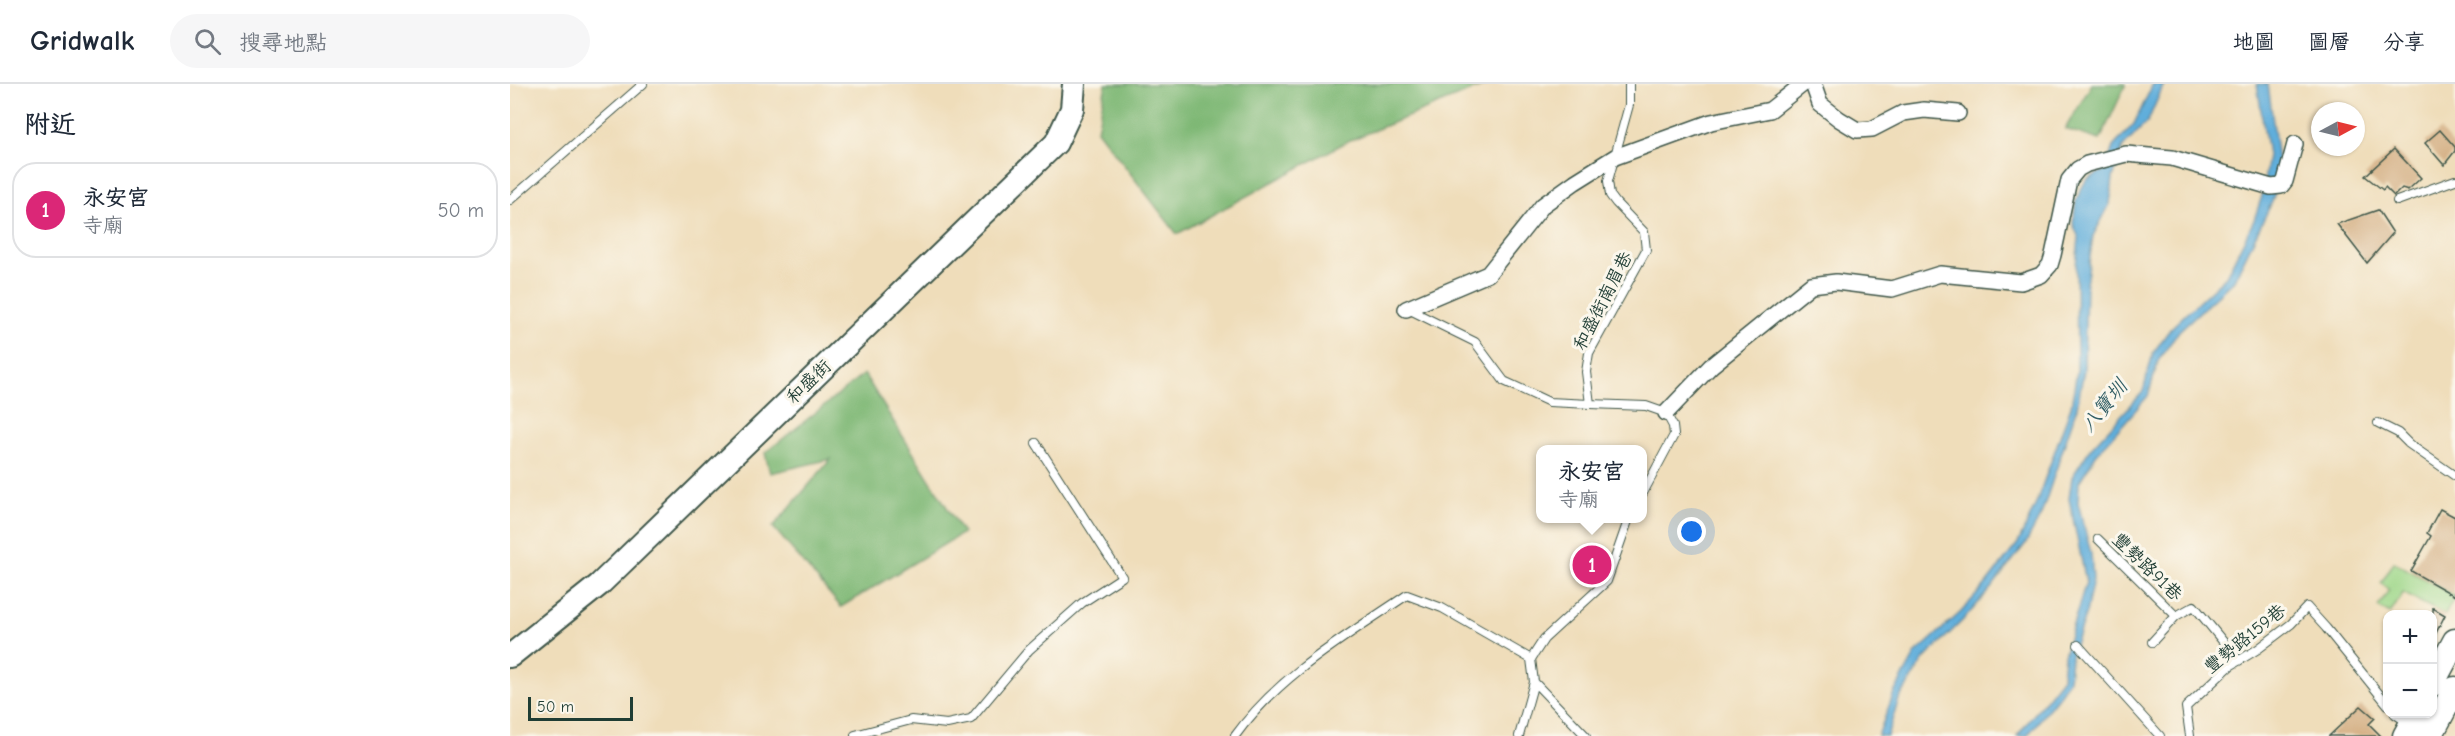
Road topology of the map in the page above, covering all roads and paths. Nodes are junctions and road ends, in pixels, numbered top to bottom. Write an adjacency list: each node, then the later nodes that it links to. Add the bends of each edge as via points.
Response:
1 (643, 84): 10 (lane)
2 (1074, 84): 25 (main road, 和盛街, via 1072,109 1056,143 599,585)
3 (1629, 84): 8 (lane, 和盛街南眉巷, via 1629,105)
4 (1803, 84): 8 (street, via 1770,110 1711,122)
5 (1813, 84): 6 (street, via 1820,104 1857,130 1872,129 1903,113)
6 (1958, 113)
7 (2295, 144): 14 (street, via 2285,181 2281,186 2271,187 2172,158 2126,154 2087,164 2069,180 2053,255 2041,275 2022,282 1940,274 1892,289 1836,282 1811,285 1711,366)
8 (1615, 157): 12 (street, via 1543,205 1488,274); 13 (lane, 和盛街南眉巷, via 1608,181 1610,195 1644,232 1646,250 1589,353 1586,372)
9 (2455, 180): 11 (lane)
10 (510, 200)
11 (2397, 201)
12 (1406, 309): 13 (lane, via 1475,342 1504,381 1549,402)
13 (1590, 404): 14 (lane, via 1646,406)
14 (1666, 413): 18 (lane, via 1674,435)
15 (2378, 423): 17 (lane, via 2398,433)
16 (1036, 443): 33 (lane, via 1122,577 1082,603 1029,650 971,719 947,724 911,720)
17 (2455, 476)
18 (1647, 486)
19 (1628, 523): 26 (lane, via 1607,581 1544,639)
20 (2097, 539): 21 (lane, 豐勢路91巷)
21 (2176, 616): 23 (lane, 豐勢路91巷); 27 (lane, 豐勢路91巷, via 2194,606)
22 (2455, 641): 28 (main road)
23 (2152, 642)
24 (2078, 645): 37 (lane)
25 (510, 656)
26 (1531, 659): 29 (lane); 34 (lane, via 1442,608 1407,595 1303,665 1251,713)
27 (2239, 661): 31 (lane, 豐勢路159巷, via 2291,624 2307,607); 38 (lane, 豐勢路159巷, via 2186,707)
28 (2437, 676)
29 (1534, 682): 35 (lane); 36 (lane)
30 (2455, 689): 32 (main road)
31 (2383, 699)
32 (2412, 725)
33 (855, 736)
34 (1235, 736)
35 (1519, 736)
36 (1586, 736)
37 (2160, 736)
38 (2190, 736)

